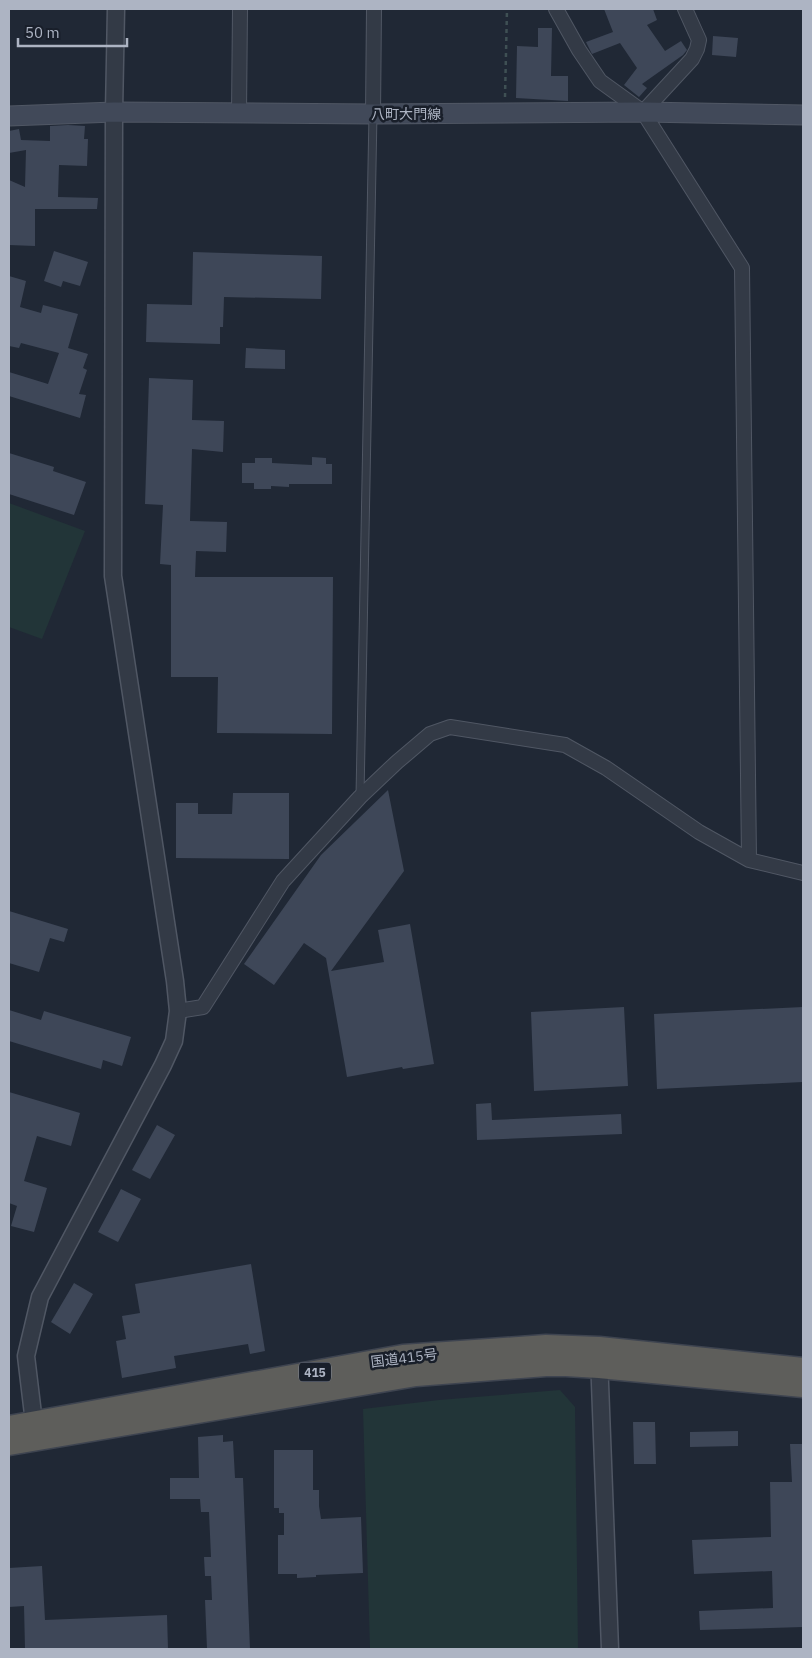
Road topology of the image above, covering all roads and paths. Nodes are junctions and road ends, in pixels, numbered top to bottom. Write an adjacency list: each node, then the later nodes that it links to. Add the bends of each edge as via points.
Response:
1 (116, 9): 7 (street)
2 (240, 9): 9 (street)
3 (374, 9): 11 (street)
4 (507, 9): 10 (path)
5 (556, 9): 8 (street, via 600,81)
6 (685, 9): 8 (street, via 699,40 697,49 692,59)
7 (114, 112): 9 (main road, 八町大門線); 13 (main road, 八町大門線); 17 (street, via 113,576)
8 (642, 112): 10 (main road, 八町大門線); 12 (main road, 八町大門線); 15 (street, via 742,268)
9 (239, 113): 11 (main road, 八町大門線)
10 (504, 113): 11 (main road, 八町大門線)
11 (373, 114): 14 (lane)
12 (803, 115)
13 (9, 116)
14 (360, 797): 15 (street, via 430,734 450,727 565,745 606,768 699,832); 17 (street, via 283,881 203,1007)
15 (749, 860): 16 (street)
16 (803, 873)
17 (178, 1011): 22 (street, via 174,1041 163,1065 40,1297 26,1356)
18 (599, 1358): 19 (highway, 国道415号 / 415); 20 (highway, 国道415号 / 415); 22 (highway, 国道415号 / 415, via 546,1346 403,1356); 24 (street)
19 (803, 1369)
20 (803, 1386)
21 (9, 1427): 22 (highway, 国道415号 / 415)
22 (35, 1431): 23 (highway, 国道415号 / 415)
23 (9, 1444)
24 (610, 1649)

